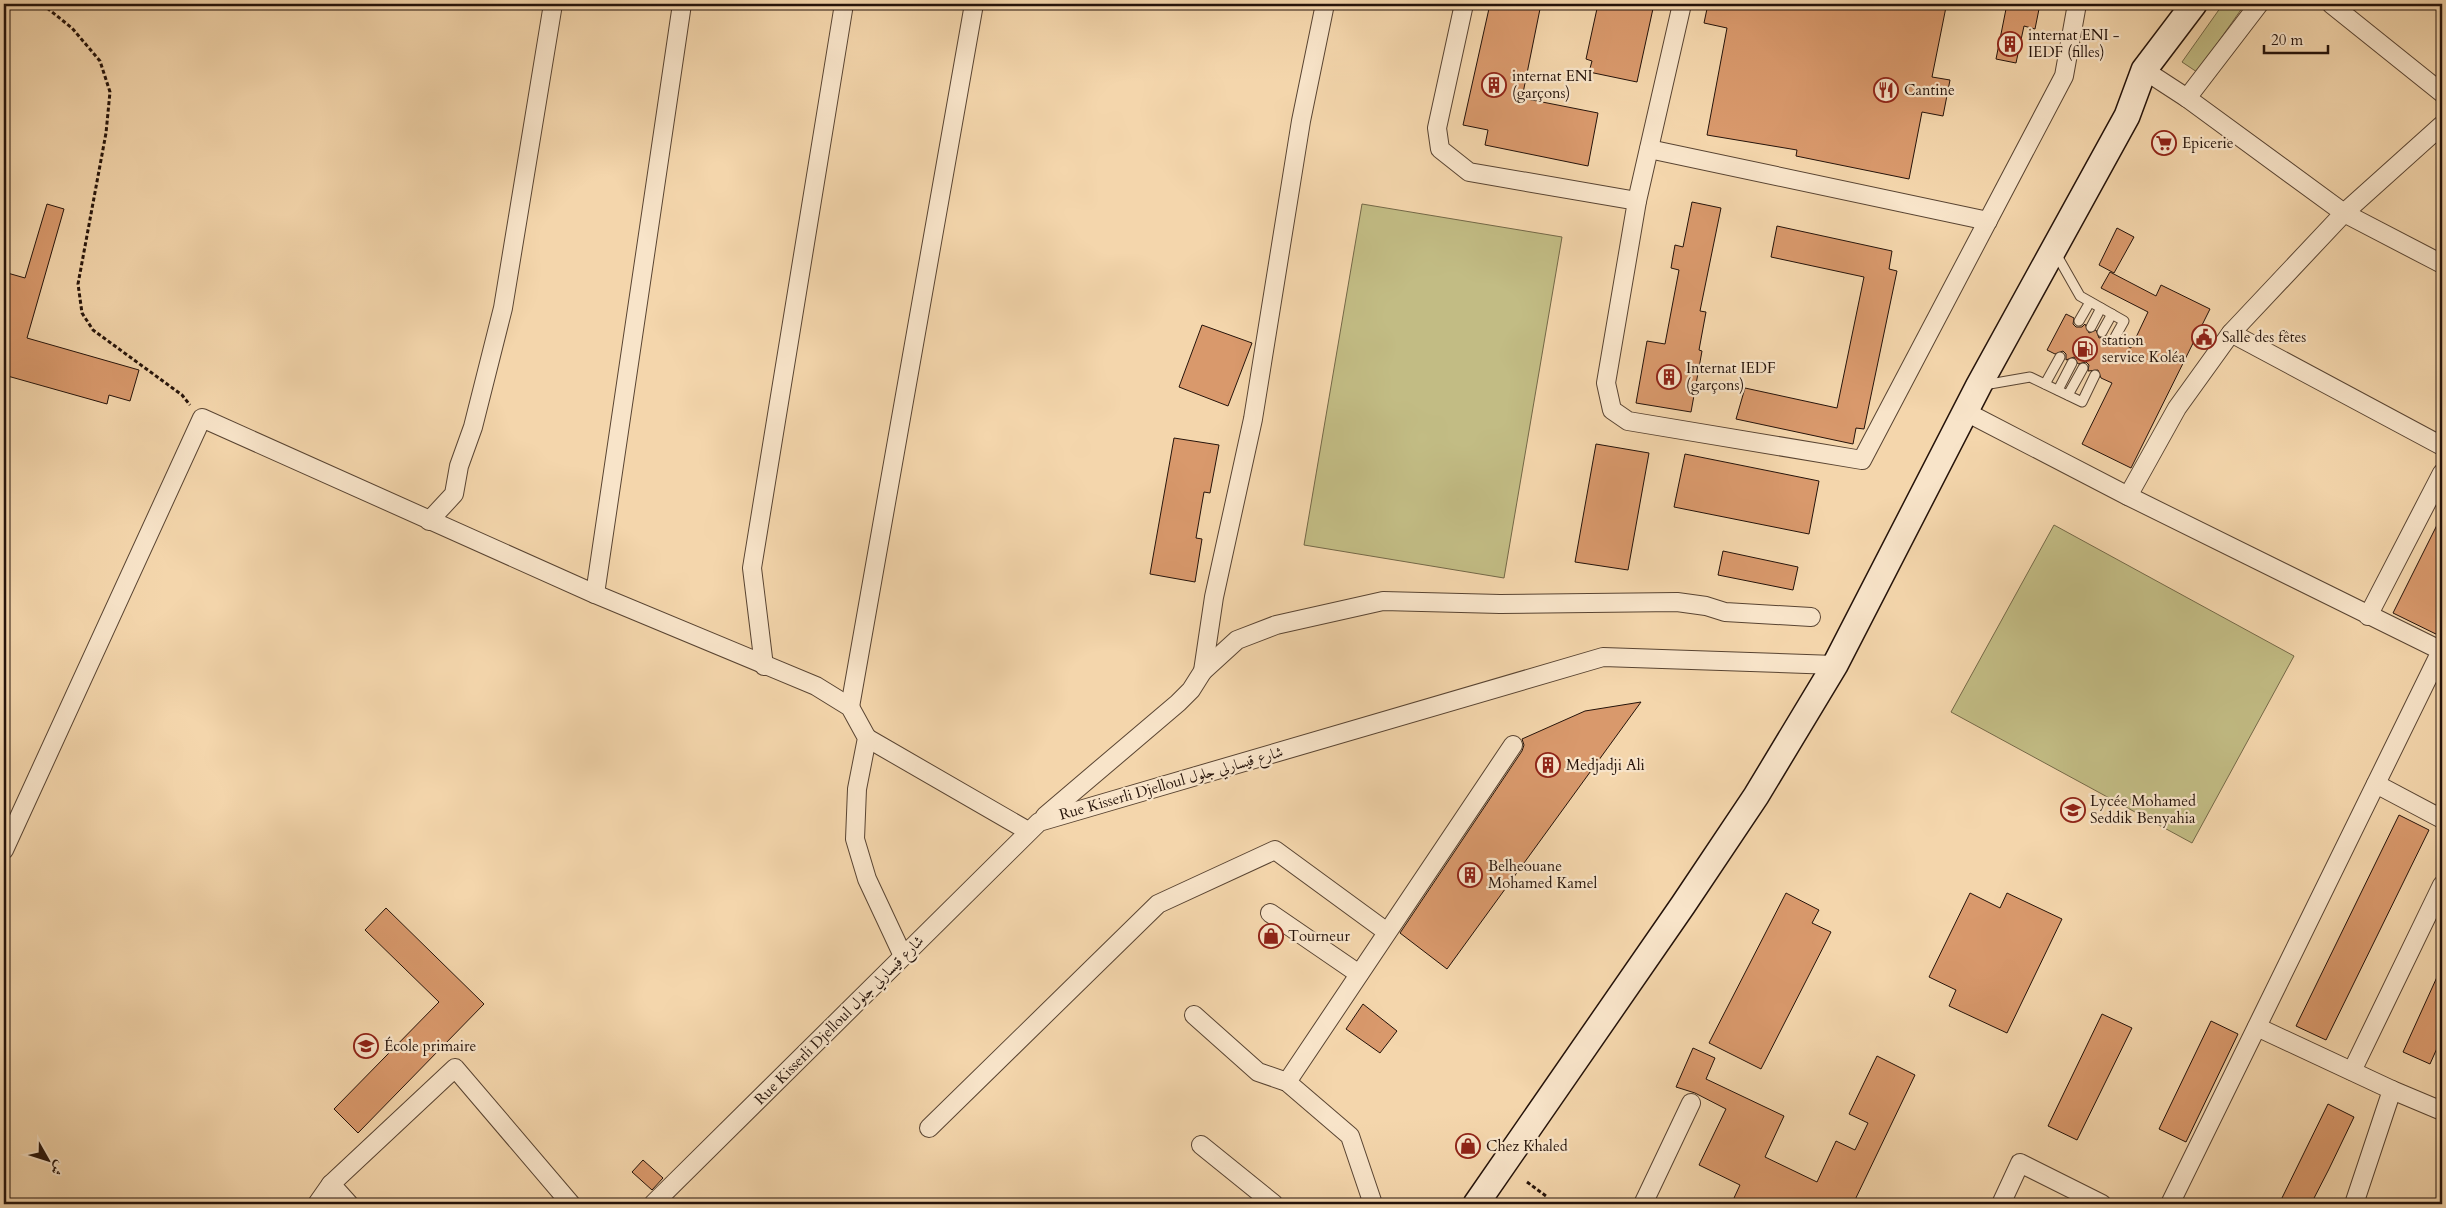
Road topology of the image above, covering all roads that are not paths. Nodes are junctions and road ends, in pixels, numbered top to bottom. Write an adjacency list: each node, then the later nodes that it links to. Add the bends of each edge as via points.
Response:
1 (554, 4): 42 (street, via 503,308 454,494)
2 (682, 4): 43 (street)
3 (844, 4): 48 (street, via 752,568)
4 (974, 4): 50 (street)
5 (1325, 4): 49 (street, via 1301,121 1253,419 1214,597)
6 (1464, 4): 17 (street, via 1437,128 1440,149 1469,172)
7 (1682, 4): 16 (street)
8 (2077, 4): 19 (street, via 2064,76)
9 (2194, 4): 12 (main road)
10 (2259, 4): 14 (street)
11 (2331, 4): 13 (street)
12 (2144, 70): 14 (street); 20 (main road, via 2127,116)
13 (2442, 93)
14 (2187, 98): 18 (street)
15 (2442, 125): 18 (street)
16 (1648, 149): 17 (street); 19 (street)
17 (1637, 201): 19 (street, via 1606,383 1612,410 1628,421 1862,460)
18 (2344, 213): 21 (street); 28 (street)
19 (1988, 221)
20 (2054, 250): 22 (lane, via 2080,296); 35 (main road)
21 (2442, 264)
22 (2090, 302): 23 (lane); 25 (lane)
23 (2101, 308): 24 (lane); 26 (lane)
24 (2112, 314): 27 (lane); 29 (lane, via 2124,321)
25 (2079, 321)
26 (2091, 327)
27 (2102, 332)
28 (2231, 334): 39 (street); 41 (street, via 2177,408)
29 (2114, 339)
30 (2060, 357): 34 (lane)
31 (2072, 363): 36 (lane)
32 (2083, 368): 37 (lane)
33 (2095, 375): 37 (lane, via 2082,402)
34 (2045, 384): 35 (lane, via 2030,377); 36 (lane)
35 (1980, 385): 38 (main road)
36 (2058, 390): 37 (lane)
37 (2068, 395)
38 (1966, 412): 41 (street); 47 (main road)
39 (2442, 446)
40 (2442, 473): 44 (street)
41 (2128, 496): 44 (street)
42 (429, 521): 43 (street); 56 (street, via 202,418)
43 (594, 594): 48 (street)
44 (2368, 616): 46 (street)
45 (1810, 617): 49 (street, via 1725,612 1677,602 1500,604 1383,601 1276,626 1237,640)
46 (2442, 650): 53 (street)
47 (1835, 665): 55 (street, Rue Kisserli Djelloul شارع قيسارلي جلول, via 1603,657); 78 (main road, via 1756,796 1683,906)
48 (764, 666): 50 (street, via 816,686)
49 (1203, 671): 55 (street, via 1178,703)
50 (850, 707): 51 (street)
51 (867, 738): 55 (street); 60 (street, via 857,789 855,839 867,879)
52 (1513, 745): 59 (street)
53 (2376, 784): 54 (street); 63 (street)
54 (2442, 818)
55 (1033, 826): 60 (street, Rue Kisserli Djelloul شارع قيسارلي جلول)
56 (4, 850)
57 (2442, 885): 64 (street)
58 (1270, 913): 61 (street)
59 (1387, 932): 61 (street); 69 (street, via 1275,850 1158,904)
60 (903, 956): 75 (street, Rue Kisserli Djelloul شارع قيسارلي جلول)
61 (1359, 974): 65 (street)
62 (1194, 1015): 65 (street, via 1258,1072)
63 (2257, 1027): 64 (street); 82 (street)
64 (2352, 1072): 66 (street)
65 (1287, 1082): 77 (street, via 1350,1136)
66 (2392, 1090): 68 (street); 83 (street)
67 (1691, 1103): 79 (street)
68 (2442, 1111)
69 (929, 1128)
70 (1201, 1145): 76 (street)
71 (331, 1184): 72 (street); 73 (street); 74 (street, via 455,1068)
72 (317, 1204)
73 (349, 1204)
74 (570, 1204)
75 (653, 1204)
76 (1274, 1204)
77 (1374, 1204)
78 (1476, 1204)
79 (1643, 1204)
80 (2001, 1204): 81 (street, via 2020,1162)
81 (2102, 1204)
82 (2170, 1204)
83 (2354, 1204)

